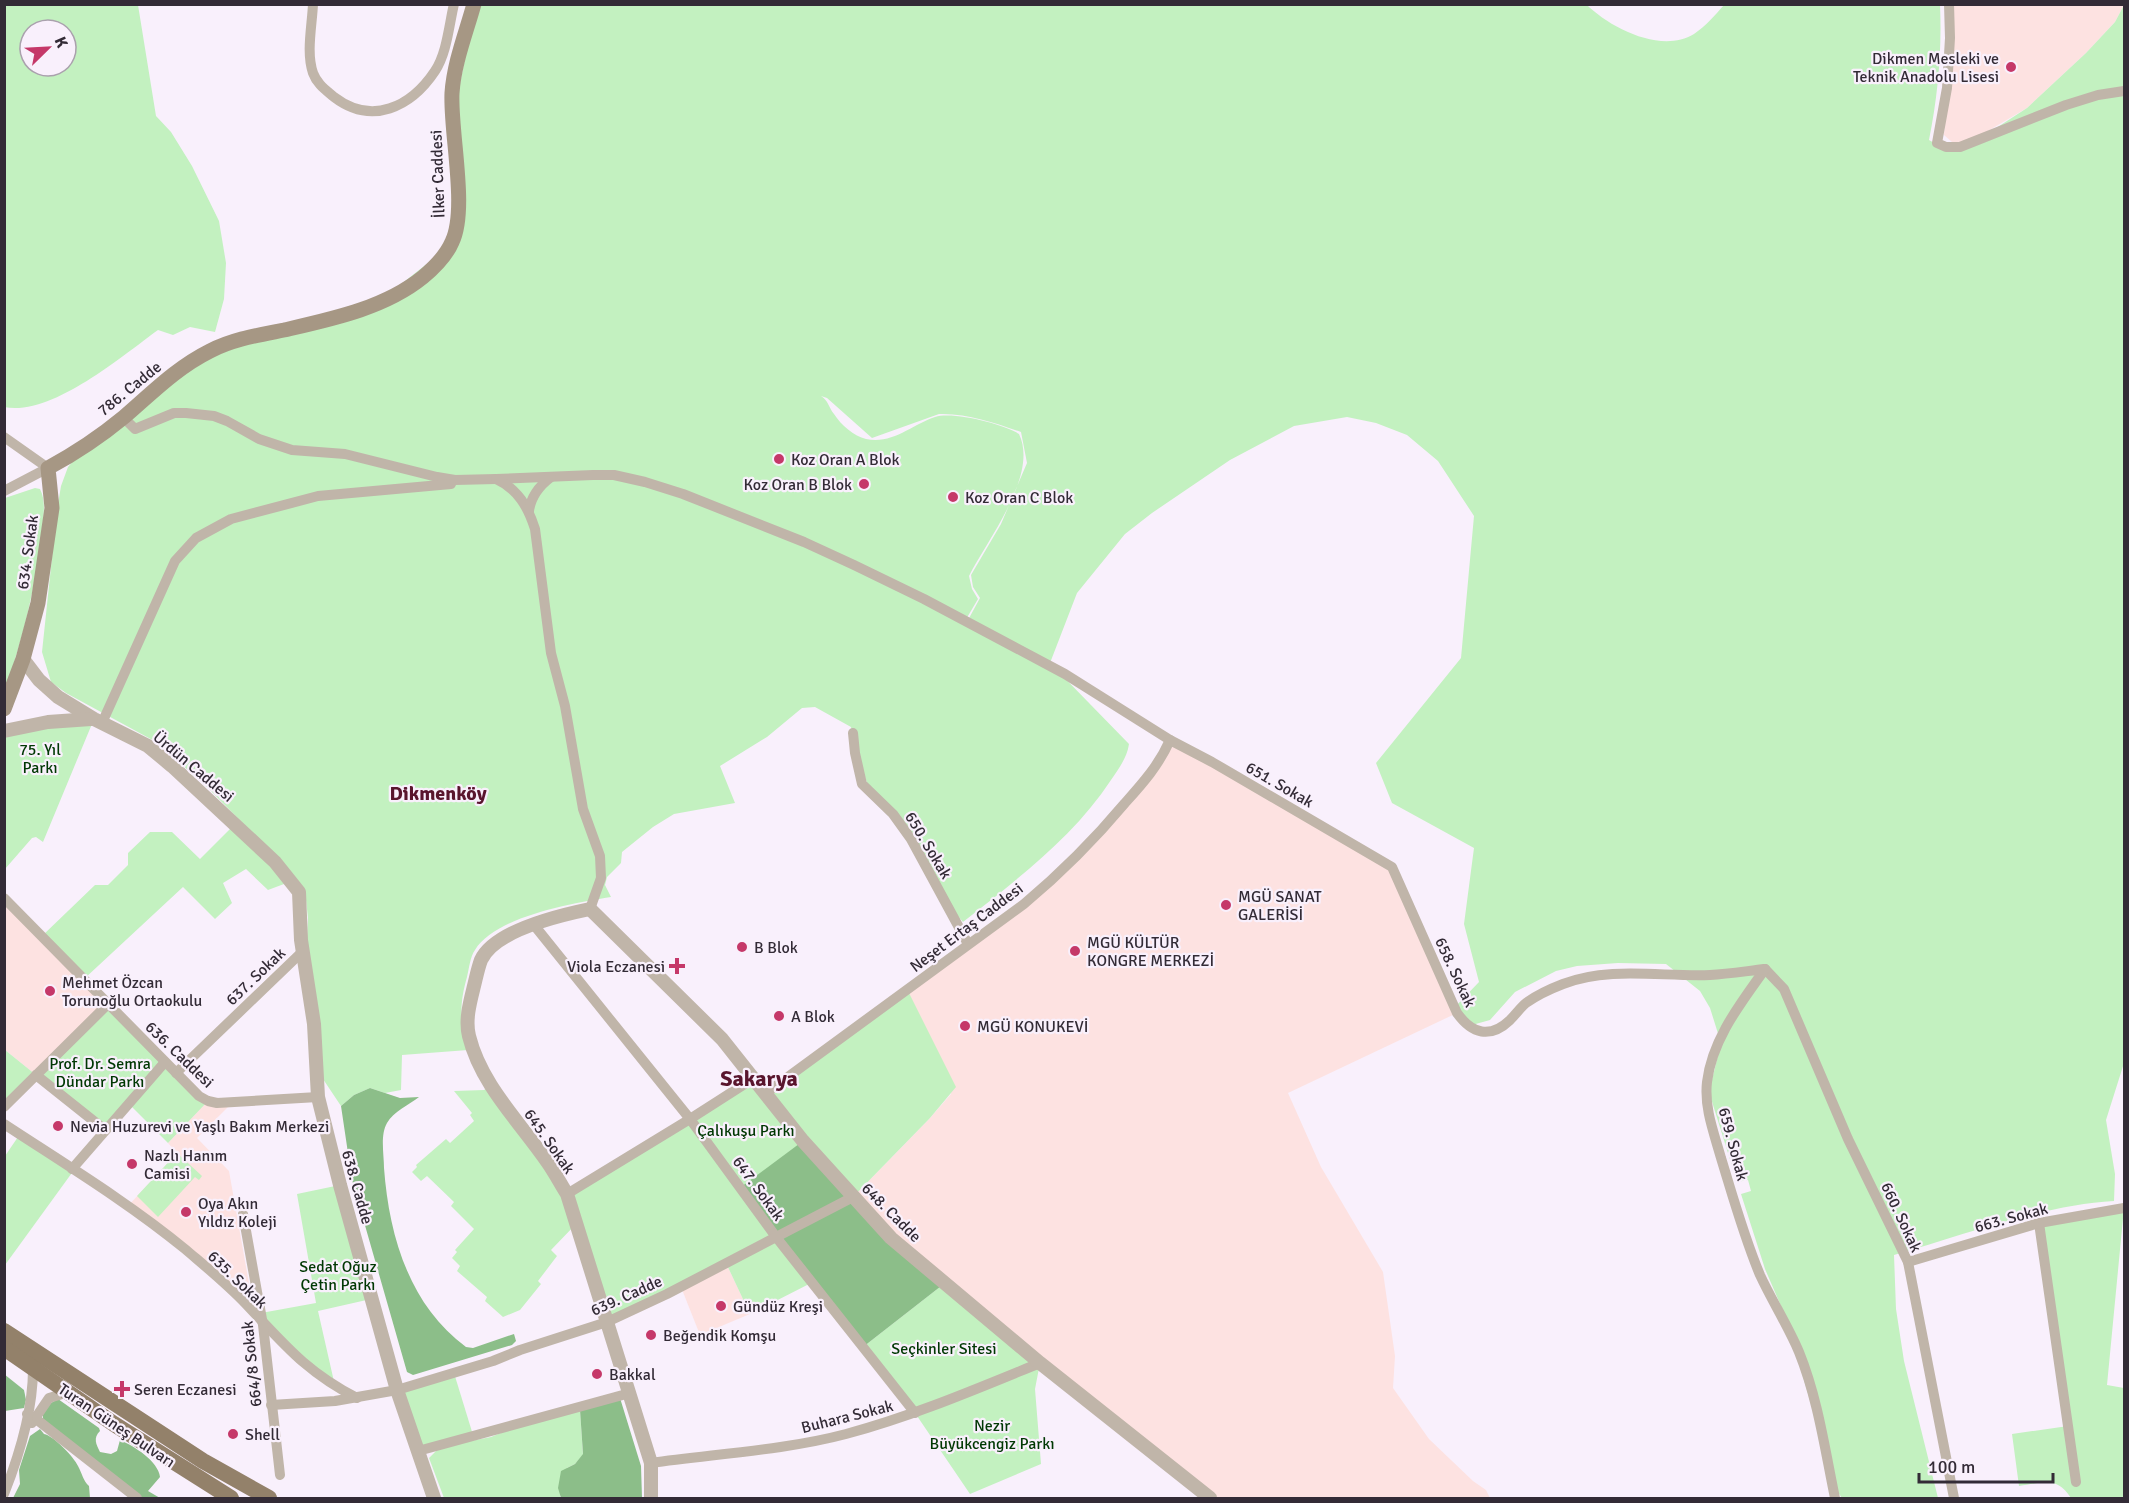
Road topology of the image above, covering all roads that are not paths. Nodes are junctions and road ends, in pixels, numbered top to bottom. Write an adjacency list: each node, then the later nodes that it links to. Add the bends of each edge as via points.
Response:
1 (313, 4): 2 (street, via 314,75 342,103 370,112 383,112 406,101 434,73)
2 (454, 4)
3 (474, 4): 6 (main road, İlker Caddesi, via 452,91 458,213 448,250 419,280 380,303)
4 (1950, 4): 5 (street, via 1947,88 1937,143 1960,147 2066,105)
5 (2124, 91)
6 (235, 341): 7 (main road, 786. Cadde, via 182,368)
7 (123, 417): 9 (main road, 786. Cadde); 11 (street, via 135,429 174,413 214,416 259,439 292,450 345,454 455,480)
8 (4, 437): 9 (street)
9 (48, 468): 12 (street); 14 (main road, 634. Sokak, via 52,508 38,603)
10 (551, 477): 11 (street, 651. Sokak); 13 (street, via 537,489); 19 (street, 651. Sokak, via 614,475 645,482 804,542 924,599 1065,675)
11 (496, 479): 13 (street, via 516,493); 16 (street, via 318,496 231,519 196,538 175,561)
12 (4, 491)
13 (530, 511): 23 (street, via 551,653 566,705 584,809 600,856 601,878)
14 (23, 659): 15 (main road, 634. Sokak); 16 (street, via 52,693)
15 (4, 709)
16 (98, 721): 17 (street, Ürdün Caddesi, via 66,719); 21 (street, Ürdün Caddesi, via 148,746 172,766 275,862)
17 (4, 730)
18 (853, 733): 25 (street, 650. Sokak, via 862,784 911,839)
19 (1170, 740): 20 (street, 651. Sokak); 25 (street, Neşet Ertaş Caddesi, via 1143,784 1083,850 1024,904)
20 (1392, 867): 27 (street, 658. Sokak, via 1457,1013 1474,1031 1485,1033 1508,1022 1524,1005 1564,983 1586,978 1626,974 1710,975)
21 (299, 892): 26 (street, 638. Cadde)
22 (4, 898): 28 (street, 636. Caddesi)
23 (590, 909): 24 (street, 645. Sokak); 32 (street, 648. Cadde, via 722,1038)
24 (534, 925): 36 (street, 647. Sokak); 40 (street, 645. Sokak, via 503,938 482,958 468,1012 468,1033 482,1069)
25 (969, 944): 33 (street, Neşet Ertaş Caddesi)
26 (303, 951): 30 (street, 637. Sokak); 34 (street, 638. Cadde, via 314,1024)
27 (1765, 969): 46 (street, 660. Sokak, via 1784,989 1848,1139); 73 (street, 659. Sokak, via 1716,1046 1706,1096 1738,1217 1809,1382)
28 (108, 1004): 29 (street, 636. Caddesi); 31 (street)
29 (165, 1062): 30 (street, 636. Caddesi); 38 (street)
30 (176, 1073): 34 (street, 636. Caddesi, via 199,1096 213,1102)
31 (36, 1076): 35 (street); 38 (street)
32 (754, 1078): 33 (street, 648. Cadde); 36 (street)
33 (766, 1094): 41 (street, 648. Cadde)
34 (318, 1097): 53 (street, 638. Cadde)
35 (4, 1107)
36 (690, 1119): 40 (street); 45 (street, 647. Sokak)
37 (4, 1124): 39 (street, 635. Sokak)
38 (105, 1130): 39 (street)
39 (72, 1169): 48 (street, 635. Sokak, via 183,1248)
40 (567, 1194): 47 (street, 645. Sokak)
41 (853, 1197): 45 (street, 639. Cadde); 51 (street, 648. Cadde, via 891,1238)
42 (2124, 1208): 44 (street, 663. Sokak)
43 (243, 1214): 48 (street, 664/8 Sokak)
44 (2039, 1223): 46 (street, 663. Sokak); 64 (street)
45 (776, 1237): 47 (street, 639. Cadde); 58 (street, 647. Sokak)
46 (1908, 1262): 74 (street, 660. Sokak)
47 (607, 1322): 53 (street, 639. Cadde); 55 (street, 645. Sokak)
48 (264, 1325): 56 (street, 635. Sokak, via 317,1374); 57 (street, 664/8 Sokak)
49 (4, 1331): 68 (main road, Turan Güneş Bulvarı, via 228,1476)
50 (4, 1348): 52 (main road, Turan Güneş Bulvarı)
51 (1040, 1363): 58 (street, Buhara Sokak); 72 (street, 648. Cadde)
52 (33, 1368): 54 (main road, Turan Güneş Bulvarı); 59 (street)
53 (397, 1390): 56 (street, 639. Cadde); 60 (street, 638. Cadde)
54 (69, 1392): 59 (street, via 49,1398); 67 (main road, Turan Güneş Bulvarı)
55 (630, 1393): 60 (street); 61 (street, 645. Sokak)
56 (357, 1398): 57 (street, 639. Cadde)
57 (271, 1405): 62 (street, 664/8 Sokak)
58 (915, 1413): 61 (street, Buhara Sokak, via 812,1442)
59 (31, 1416): 65 (street); 66 (street)
60 (418, 1451): 63 (street, 638. Cadde)
61 (651, 1462): 71 (street, 645. Sokak)
62 (280, 1475)
63 (428, 1482): 69 (street, 638. Cadde); 70 (street, 638. Cadde)
64 (2076, 1482)
65 (6, 1487)
66 (137, 1498)
67 (231, 1498)
68 (269, 1498)
69 (425, 1498)
70 (434, 1498)
71 (651, 1498)
72 (1210, 1498)
73 (1835, 1498)
74 (1954, 1498)

